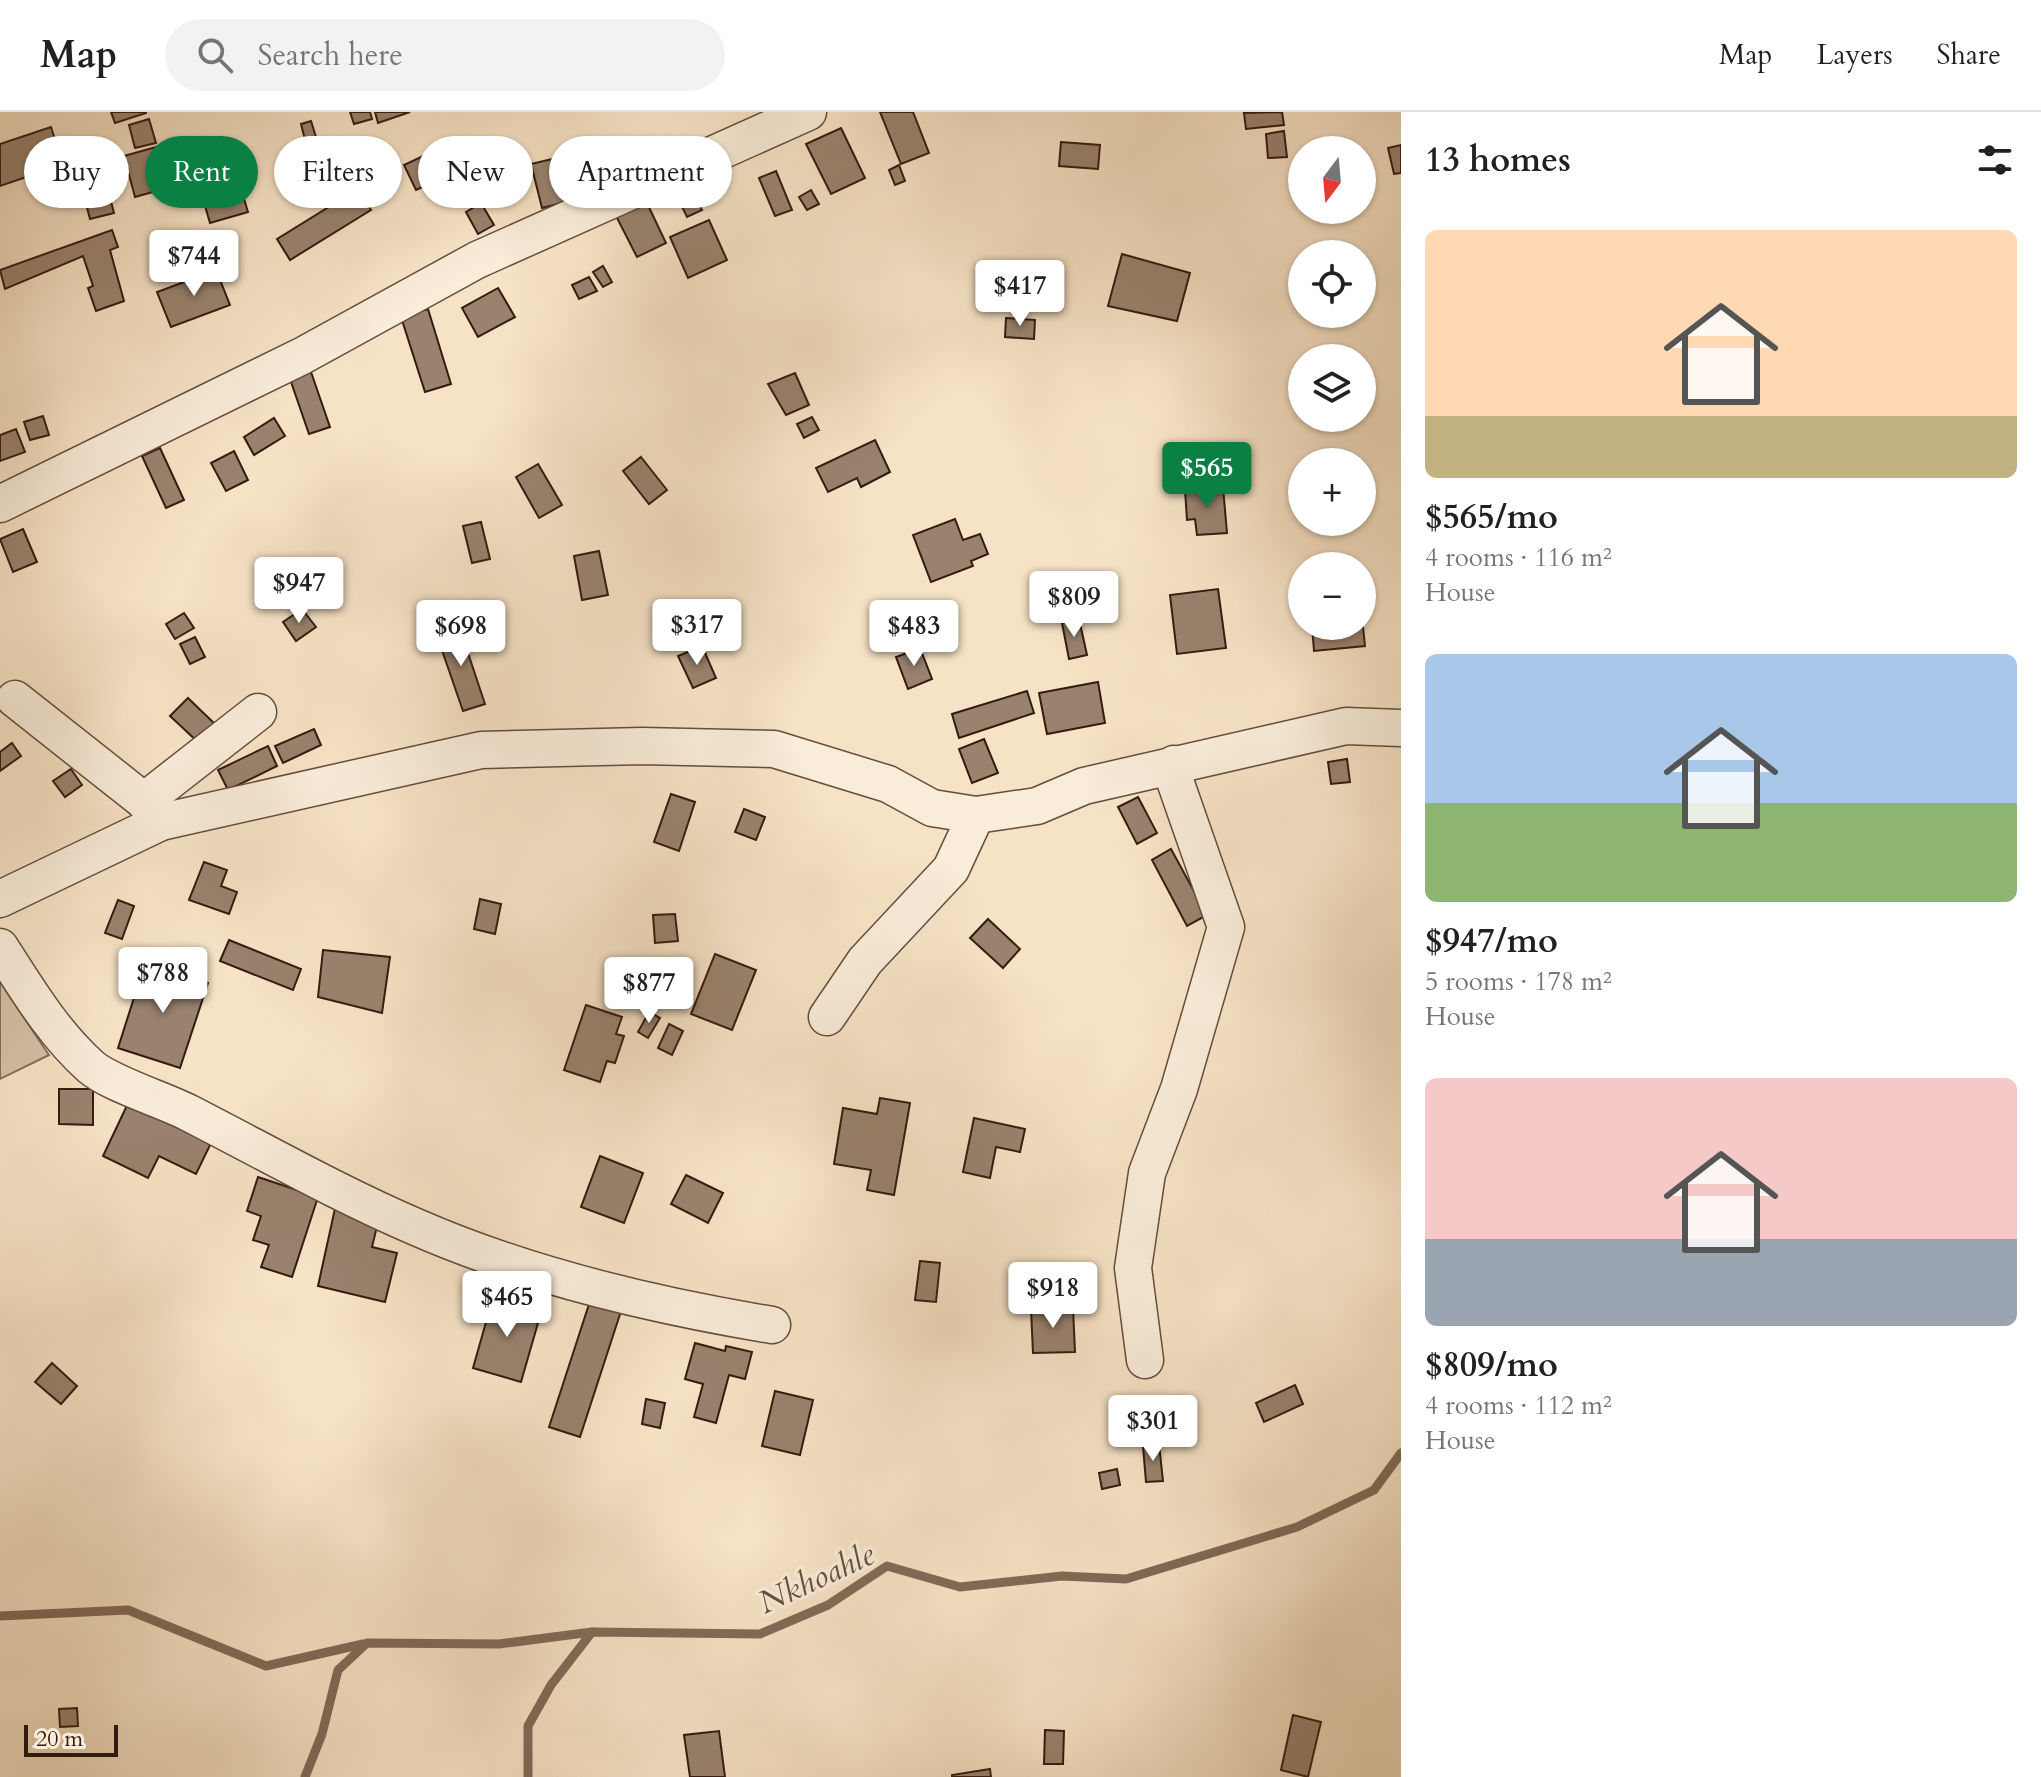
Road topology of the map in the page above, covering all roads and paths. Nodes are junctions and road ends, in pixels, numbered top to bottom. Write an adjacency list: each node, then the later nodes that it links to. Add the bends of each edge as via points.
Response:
1 (808, 112): 2 (street, via 477,260 302,356)
2 (0, 504)
3 (15, 699): 7 (street)
4 (258, 712): 7 (street)
5 (1401, 728): 6 (street, via 1346,726)
6 (1174, 764): 8 (street, via 1084,786 1037,806); 13 (street, via 1174,778 1226,927 1179,1089 1147,1173 1133,1268)
7 (152, 811): 8 (street, via 481,750 642,746 774,749 888,784 932,808); 9 (street)
8 (976, 815): 11 (street, via 951,869 865,961)
9 (0, 899)
10 (0, 947): 12 (street, via 42,1013 93,1069 417,1228 558,1278)
11 (827, 1017)
12 (772, 1325)
13 (1145, 1360)

